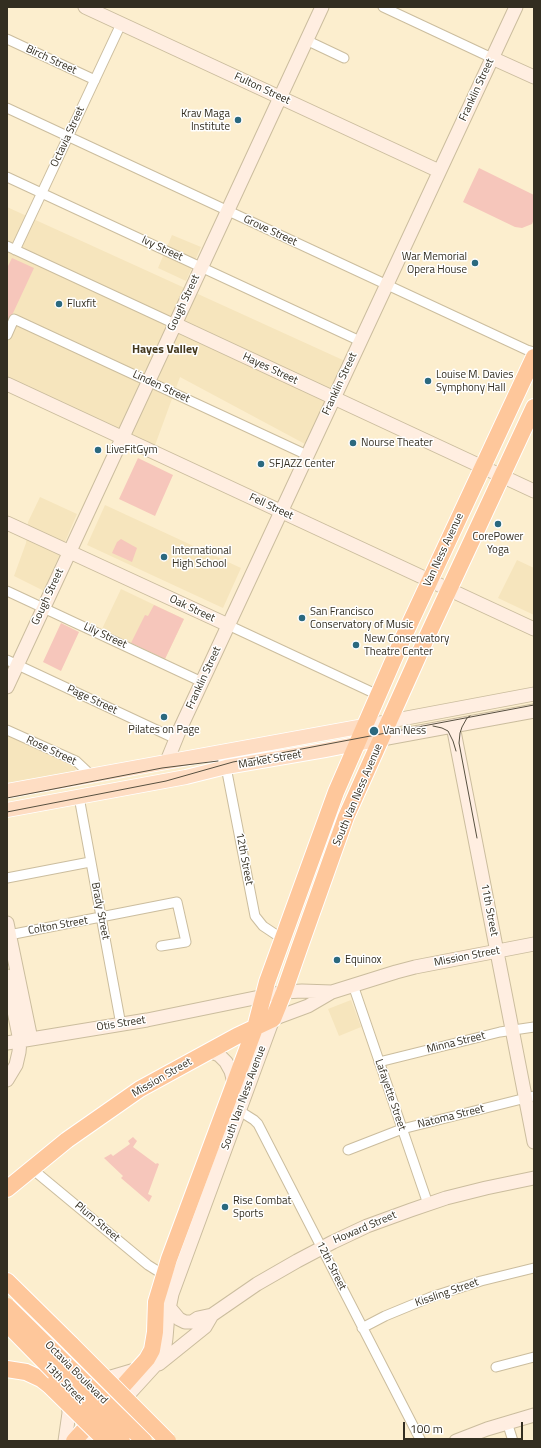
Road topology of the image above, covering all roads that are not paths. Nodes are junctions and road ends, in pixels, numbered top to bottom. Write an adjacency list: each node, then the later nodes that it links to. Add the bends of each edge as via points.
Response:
1 (85, 7): 5 (main road, Fulton Street)
2 (322, 7): 7 (main road, Gough Street)
3 (383, 7): 9 (street)
4 (516, 7): 9 (main road, Franklin Street)
5 (121, 24): 11 (street, Octavia Street); 12 (main road, Fulton Street)
6 (7, 39): 11 (street, Birch Street)
7 (306, 40): 8 (street); 12 (main road, Gough Street)
8 (344, 58)
9 (492, 58): 10 (main road); 15 (main road, Franklin Street)
10 (534, 77)
11 (95, 80): 14 (street, Octavia Street)
12 (280, 98): 15 (main road, Fulton Street); 18 (main road, Gough Street)
13 (7, 108): 14 (street, Grove Street)
14 (68, 137): 17 (street, Octavia Street); 18 (street, Grove Street)
15 (439, 171): 21 (main road, Franklin Street)
16 (7, 177): 17 (street, Ivy Street)
17 (42, 193): 19 (street, Octavia Street); 20 (street, Ivy Street)
18 (227, 211): 20 (main road, Gough Street); 21 (street, Grove Street)
19 (11, 248): 22 (street, Hayes Street)
20 (201, 267): 22 (main road, Gough Street); 24 (street, Ivy Street)
21 (387, 285): 24 (main road, Franklin Street); 25 (street, Grove Street)
22 (175, 324): 27 (main road, Gough Street); 29 (main road, Hayes Street)
23 (7, 335): 27 (street, Linden Street, via 14,319)
24 (360, 341): 29 (main road, Franklin Street)
25 (534, 352)
26 (534, 357): 33 (highway, Van Ness Avenue)
27 (148, 381): 31 (main road, Gough Street); 32 (street, Linden Street)
28 (7, 384): 31 (main road, Fell Street)
29 (334, 399): 32 (main road, Franklin Street); 33 (main road, Hayes Street)
30 (532, 416): 34 (highway, Van Ness Avenue)
31 (122, 438): 36 (main road, Fell Street); 38 (main road, Gough Street)
32 (307, 455): 36 (main road, Franklin Street)
33 (483, 467): 34 (main road, Hayes Street); 39 (highway, Van Ness Avenue)
34 (502, 476): 35 (main road, Hayes Street); 40 (highway, Van Ness Avenue)
35 (534, 491)
36 (281, 511): 39 (main road, Fell Street); 43 (main road, Franklin Street)
37 (7, 523): 38 (main road, Oak Street)
38 (69, 552): 42 (main road, Gough Street); 43 (main road, Oak Street)
39 (430, 580): 40 (main road, Fell Street); 49 (highway, Van Ness Avenue)
40 (449, 590): 44 (main road, Fell Street); 51 (highway, Van Ness Avenue)
41 (7, 591): 42 (street, Lily Street)
42 (43, 608): 45 (main road, Gough Street); 46 (street, Lily Street)
43 (228, 625): 46 (main road, Franklin Street); 49 (street, Oak Street)
44 (534, 629)
45 (12, 663): 47 (main road, Gough Street); 55 (street, Page Street)
46 (202, 682): 55 (main road, Franklin Street)
47 (7, 687)
48 (534, 694): 51 (main road, Market Street)
49 (378, 695): 52 (highway, Van Ness Avenue)
50 (534, 711): 53 (main road, Market Street)
51 (390, 721): 52 (main road, Market Street); 56 (highway, Van Ness Avenue)
52 (364, 726): 57 (highway, Van Ness Avenue); 58 (main road, Market Street)
53 (453, 726): 56 (main road, Market Street); 73 (main road, 11th Street)
54 (7, 730): 60 (street, Rose Street, via 76,761)
55 (176, 739): 58 (main road, Franklin Street)
56 (382, 739): 57 (main road, Market Street); 76 (highway, South Van Ness Avenue, via 346,817)
57 (356, 744): 59 (main road, Market Street); 70 (highway, South Van Ness Avenue)
58 (167, 761): 60 (main road, Market Street); 64 (main road, via 152,775)
59 (226, 767): 62 (main road, Market Street); 70 (street, 12th Street, via 255,916 263,926)
60 (86, 777): 61 (main road, Market Street); 63 (main road, Market Street)
61 (7, 791)
62 (79, 796): 65 (main road, Market Street); 66 (street, Brady Street)
63 (7, 797)
64 (7, 806)
65 (7, 810)
66 (90, 862): 67 (street); 68 (street, Brady Street)
67 (7, 878)
68 (102, 917): 69 (street, Colton Street); 72 (street, Colton Street, via 177,902 186,942); 80 (street, Brady Street)
69 (8, 929): 85 (main road)
70 (283, 937): 78 (highway, South Van Ness Avenue)
71 (534, 944): 73 (main road, Mission Street)
72 (161, 946)
73 (497, 951): 75 (main road, Mission Street, via 415,967); 83 (main road, 11th Street)
74 (7, 976): 85 (main road)
75 (353, 985): 77 (main road, Mission Street); 88 (street, Lafayette Street)
76 (284, 992): 77 (main road, Mission Street); 78 (main road, Mission Street); 79 (highway, South Van Ness Avenue)
77 (332, 992): 79 (main road, Mission Street, via 308,1006)
78 (263, 997): 80 (main road, Otis Street); 82 (highway, South Van Ness Avenue)
79 (273, 1019): 82 (highway, Mission Street); 92 (main road, South Van Ness Avenue)
80 (121, 1025): 85 (main road, Otis Street)
81 (534, 1027): 83 (street, Minna Street)
82 (255, 1028): 87 (highway, Mission Street); 90 (highway, South Van Ness Avenue)
83 (512, 1030): 88 (street, Minna Street); 91 (main road, 11th Street)
84 (7, 1033): 85 (main road)
85 (25, 1040): 86 (main road, Otis Street); 89 (main road, via 16,1065)
86 (7, 1043)
87 (209, 1051): 90 (main road, via 219,1055 226,1062); 96 (highway, Mission Street, via 126,1098)
88 (379, 1062): 93 (street, Lafayette Street)
89 (7, 1080)
90 (234, 1083): 92 (highway, South Van Ness Avenue)
91 (530, 1097): 93 (street, Natoma Street); 94 (main road, 11th Street)
92 (233, 1106): 100 (street, 12th Street, via 258,1124); 101 (main road, South Van Ness Avenue); 101 (highway, South Van Ness Avenue, via 179,1231)
93 (402, 1129): 95 (street, Natoma Street); 99 (street, Lafayette Street)
94 (534, 1142)
95 (348, 1150)
96 (31, 1168): 98 (highway, Mission Street); 103 (street, Plum Street, via 143,1261)
97 (534, 1178): 99 (main road, Howard Street)
98 (7, 1189)
99 (428, 1204): 100 (main road, Howard Street, via 374,1224)
100 (321, 1248): 107 (main road, Howard Street, via 268,1277); 109 (street, 12th Street)
101 (176, 1261): 103 (highway, South Van Ness Avenue)
102 (534, 1268): 109 (street, Kissling Street, via 439,1294)
103 (170, 1279): 106 (main road, South Van Ness Avenue); 113 (highway, South Van Ness Avenue, via 156,1302 154,1343)
104 (7, 1281): 125 (highway, bridge)
105 (7, 1305): 114 (main road, 13th Street); 124 (highway, Octavia Boulevard, bridge)
106 (169, 1307): 107 (main road, Howard Street, via 185,1322); 113 (main road, South Van Ness Avenue, via 164,1352 160,1360)
107 (212, 1315): 113 (main road, Howard Street, via 201,1331)
108 (7, 1324): 115 (main road, 13th Street); 123 (highway, Octavia Boulevard, bridge)
109 (362, 1328): 126 (street, 12th Street)
110 (534, 1357): 111 (street)
111 (496, 1367)
112 (7, 1369): 120 (highway, bridge, via 26,1372 41,1379 58,1393)
113 (145, 1370): 114 (main road, via 112,1377); 116 (highway, South Van Ness Avenue)
114 (81, 1376): 116 (main road, 13th Street)
115 (60, 1379): 118 (main road, 13th Street); 121 (main road, via 68,1397)
116 (111, 1406): 118 (highway, South Van Ness Avenue); 124 (main road, 13th Street)
117 (534, 1415): 119 (main road)
118 (100, 1419): 120 (main road, South Van Ness Avenue); 122 (highway, South Van Ness Avenue); 123 (main road, 13th Street)
119 (507, 1422): 127 (main road); 128 (street)
120 (95, 1439)
121 (65, 1441)
122 (74, 1441)
123 (122, 1441)
124 (145, 1441)
125 (168, 1441)
126 (421, 1441)
127 (456, 1441)
128 (513, 1441)

